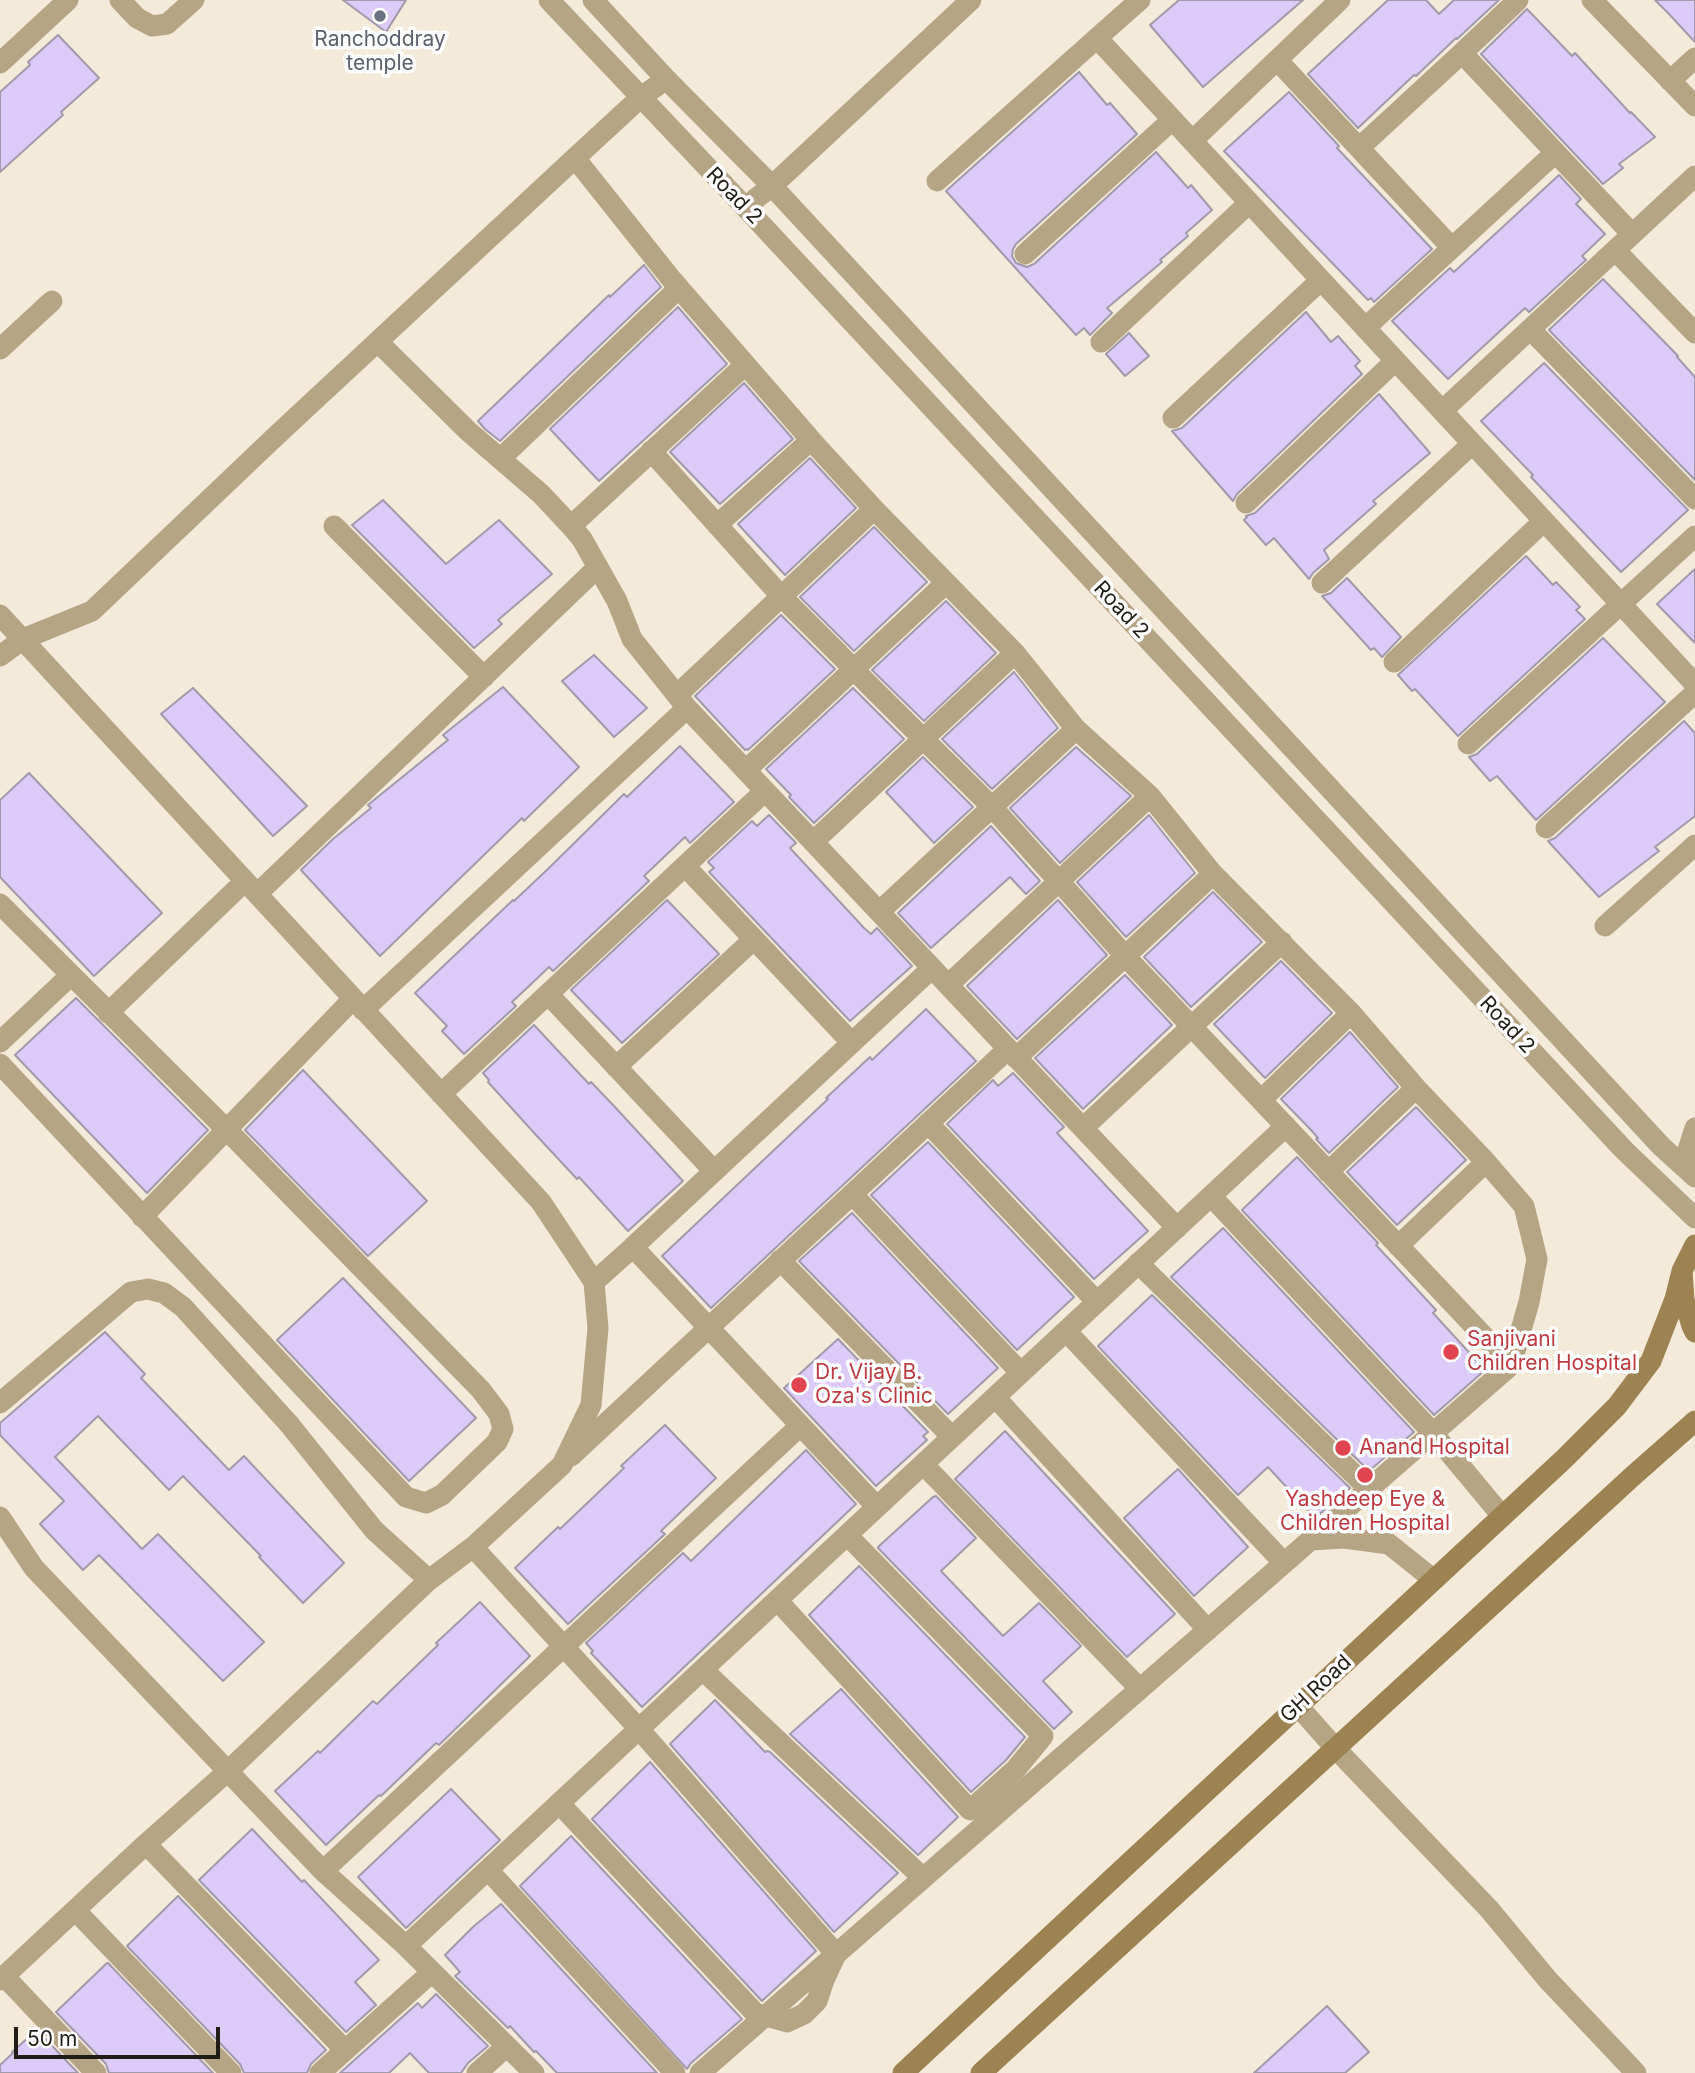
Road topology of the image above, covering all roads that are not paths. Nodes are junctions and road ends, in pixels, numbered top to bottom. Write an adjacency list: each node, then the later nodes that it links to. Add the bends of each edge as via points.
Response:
1 (68, 0): 15 (street)
2 (120, 0): 3 (street, via 152,26 167,24)
3 (194, 0)
4 (549, 0): 18 (street, Road 2)
5 (593, 0): 16 (street, Road 2)
6 (971, 0): 27 (street)
7 (1140, 0): 11 (street)
8 (1340, 0): 14 (street)
9 (1518, 0): 12 (street)
10 (1592, 0): 17 (street)
11 (1097, 38): 20 (street); 26 (street)
12 (1462, 53): 22 (street); 23 (street)
13 (1695, 58): 17 (street)
14 (1278, 60): 21 (street); 22 (street)
15 (0, 63)
16 (666, 79): 18 (street); 27 (street, Road 2)
17 (1670, 80): 19 (street)
18 (640, 98): 24 (street); 29 (street, Road 2)
19 (1695, 106)
20 (1172, 120): 21 (street); 33 (street)
21 (1192, 141): 28 (street)
22 (1359, 148): 31 (street)
23 (1555, 153): 30 (street); 31 (street)
24 (575, 158): 35 (street); 40 (street)
25 (1695, 176): 30 (street)
26 (937, 181)
27 (772, 186): 29 (street); 116 (street, Road 2)
28 (1250, 203): 34 (street); 41 (street)
29 (745, 206): 120 (street, Road 2, via 1624,1150)
30 (1632, 234): 32 (street)
31 (1452, 248): 37 (street)
32 (1615, 250): 38 (street); 39 (street)
33 (1025, 254)
34 (1321, 280): 37 (street); 46 (street)
35 (679, 288): 44 (street); 50 (street)
36 (52, 301): 42 (street)
37 (1365, 328): 43 (street)
38 (1530, 329): 45 (street); 51 (street)
39 (1695, 333)
40 (378, 342): 50 (street); 65 (street, via 92,611)
41 (1101, 342)
42 (0, 349)
43 (1395, 361): 45 (street); 52 (street)
44 (744, 365): 47 (street); 49 (street)
45 (1442, 411): 48 (street)
46 (1173, 418)
47 (811, 440): 53 (street); 55 (street)
48 (1472, 444): 54 (street); 61 (street)
49 (651, 451): 55 (street); 57 (street)
50 (500, 459): 57 (street)
51 (1695, 499)
52 (1246, 503)
53 (874, 509): 60 (street); 62 (street)
54 (1544, 521): 63 (street); 68 (street)
55 (717, 525): 62 (street)
56 (334, 526): 69 (street)
57 (570, 526): 59 (street)
58 (1695, 536): 63 (street)
59 (598, 567): 69 (street); 72 (street, via 632,639)
60 (946, 583): 66 (street); 76 (street)
61 (1322, 583)
62 (781, 596): 72 (street); 74 (street, bridge)
63 (1621, 604): 70 (street); 75 (street)
64 (0, 615): 65 (street)
65 (23, 639): 67 (street); 85 (street)
66 (1015, 653): 73 (street); 74 (street)
67 (0, 656)
68 (1394, 662)
69 (484, 677): 85 (street)
70 (1695, 684)
71 (1695, 693): 80 (street)
72 (682, 702): 76 (street); 96 (street)
73 (1076, 729): 78 (street); 79 (street)
74 (923, 739): 79 (street); 81 (street)
75 (1468, 744)
76 (746, 771): 77 (street)
77 (765, 791): 81 (street); 83 (street)
78 (1150, 796): 84 (street); 94 (street)
79 (992, 807): 87 (street); 91 (street, bridge)
80 (1546, 828)
81 (813, 842): 87 (street)
82 (1695, 845): 88 (street)
83 (685, 866): 89 (street); 95 (street)
84 (1213, 874): 90 (street); 91 (street)
85 (251, 888): 96 (street); 97 (street)
86 (0, 904): 93 (street)
87 (879, 912): 92 (street)
88 (1605, 926)
89 (754, 939): 101 (street); 104 (street)
90 (1282, 942): 98 (street); 99 (street)
91 (1125, 956): 99 (street); 102 (street)
92 (932, 968): 94 (street); 101 (street)
93 (70, 976): 97 (street); 100 (street)
94 (948, 985): 102 (street)
95 (548, 994): 104 (street); 106 (street)
96 (358, 1005): 106 (street); 112 (street)
97 (108, 1013): 112 (street)
98 (1351, 1013): 105 (street); 107 (street)
99 (1192, 1026): 107 (street); 110 (street)
100 (0, 1042)
101 (852, 1043): 114 (street)
102 (1012, 1053): 108 (street); 110 (street)
103 (0, 1064): 119 (street)
104 (616, 1067): 114 (street)
105 (1416, 1088): 113 (street); 115 (street)
106 (441, 1094): 128 (street, via 541,1202)
107 (1261, 1100): 109 (street)
108 (928, 1123): 117 (street); 129 (street)
109 (1286, 1126): 115 (street); 118 (street)
110 (1083, 1128): 121 (street)
111 (1695, 1128): 116 (street)
112 (227, 1130): 119 (street); 119 (street, via 481,1390 499,1414 503,1429 497,1442 442,1495 426,1503 406,1497)
113 (1486, 1162): 123 (street); 133 (street, via 1524,1206 1537,1259)
114 (715, 1171): 124 (street)
115 (1328, 1171): 123 (street)
116 (1689, 1171)
117 (852, 1194): 125 (street); 134 (street)
118 (1211, 1196): 121 (street); 139 (street)
119 (142, 1217)
120 (1695, 1218)
121 (1177, 1228): 126 (street)
122 (1695, 1245): 127 (main road, GH Road)
123 (1398, 1246): 133 (street)
124 (632, 1247): 128 (street); 130 (street)
125 (780, 1260): 130 (street); 140 (street)
126 (1139, 1263): 129 (street); 143 (street)
127 (1682, 1271): 132 (main road); 145 (main road, GH Road, via 1651,1361 1617,1406)
128 (594, 1282): 142 (street, via 598,1328 591,1405)
129 (1097, 1302): 131 (street)
130 (708, 1328): 138 (street); 142 (street)
131 (1066, 1331): 134 (street); 150 (street)
132 (1695, 1332)
133 (1511, 1366): 139 (street)
134 (1021, 1373): 135 (street)
135 (995, 1396): 140 (street); 154 (street)
136 (0, 1403): 151 (street, via 131,1292 148,1289 164,1293 183,1307 289,1424 374,1530)
137 (1695, 1422): 160 (main road)
138 (800, 1426): 144 (street); 155 (street)
139 (1433, 1433): 143 (street); 145 (street)
140 (952, 1437): 141 (street)
141 (923, 1464): 144 (street); 157 (street)
142 (562, 1465): 149 (street)
143 (1370, 1489): 148 (street)
144 (877, 1507): 147 (street)
145 (1503, 1516): 152 (main road, GH Road)
146 (0, 1517): 161 (street, via 34,1568)
147 (847, 1535): 153 (street); 153 (street, via 1042,1735 1016,1769 970,1810)
148 (1311, 1540): 150 (street); 152 (street, via 1344,1538 1389,1544)
149 (473, 1546): 151 (street); 155 (street)
150 (1284, 1563): 154 (street)
151 (429, 1580): 161 (street)
152 (1434, 1580): 158 (main road, GH Road)
153 (777, 1600): 156 (street)
154 (1208, 1630): 157 (street)
155 (564, 1646): 159 (street); 165 (street)
156 (703, 1670): 159 (street); 166 (street)
157 (1140, 1689): 166 (street)
158 (1298, 1706): 160 (street); 182 (main road, GH Road)
159 (639, 1729): 162 (street); 169 (street)
160 (1336, 1749): 183 (main road); 184 (street, via 1489,1909)
161 (229, 1771): 163 (street); 165 (street)
162 (559, 1803): 164 (street); 172 (street, via 755,2013)
163 (146, 1844): 167 (street); 174 (street)
164 (488, 1870): 168 (street); 180 (street)
165 (323, 1871): 168 (street)
166 (923, 1878): 169 (street)
167 (75, 1910): 171 (street); 176 (street)
168 (406, 1946): 170 (street)
169 (836, 1954): 172 (street, via 817,2001 804,2014 787,2022)
170 (432, 1972): 173 (street); 174 (street)
171 (2, 1978): 175 (street)
172 (765, 2016): 181 (street)
173 (507, 2046): 178 (street); 179 (street)
174 (345, 2050): 177 (street)
175 (96, 2073)
176 (231, 2073)
177 (320, 2073)
178 (477, 2073)
179 (534, 2073)
180 (675, 2073)
181 (700, 2073)
182 (903, 2073)
183 (981, 2073)
184 (1636, 2073)

